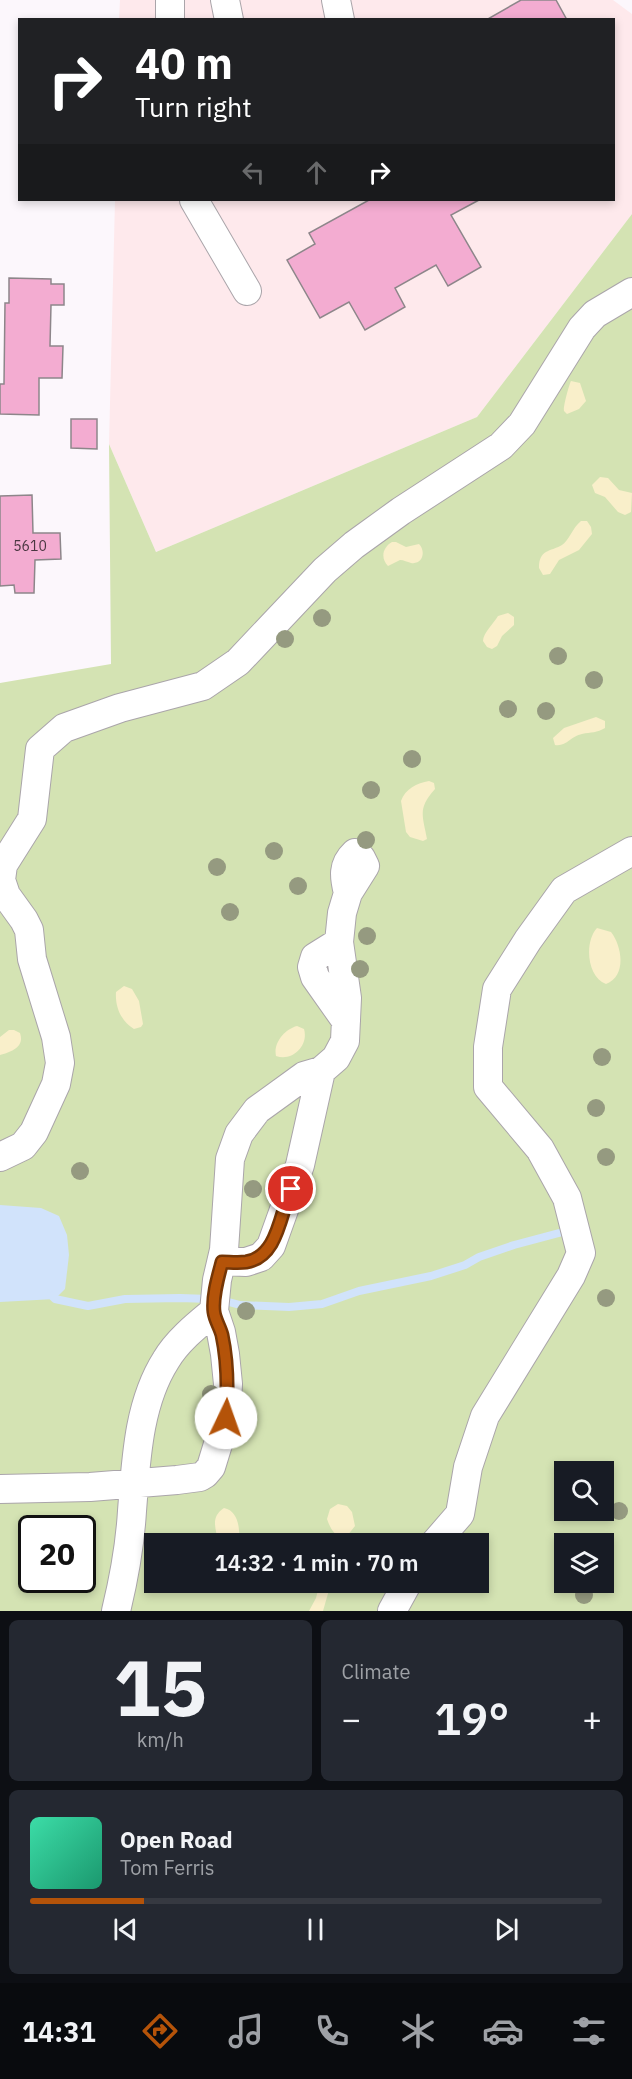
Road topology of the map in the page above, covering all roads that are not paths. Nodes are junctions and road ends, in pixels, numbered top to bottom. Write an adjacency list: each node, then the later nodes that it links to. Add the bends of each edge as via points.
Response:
1 (170, 0): 4 (lane)
2 (225, 0): 5 (lane)
3 (336, 0): 6 (lane)
4 (170, 18)
5 (229, 18)
6 (340, 18)
7 (195, 201): 8 (lane)
8 (247, 291)
9 (632, 292): 13 (lane, via 595,314 582,328 522,424 501,446 354,545 227,671 183,693 120,708 64,728 40,749 32,819 3,865 1,880 29,930 32,959 60,1063 56,1084 34,1132 22,1146)
10 (632, 851): 18 (lane, via 564,890 497,989 488,1047 489,1087 540,1149 567,1198 581,1252 571,1276 485,1416 468,1467 460,1514)
11 (348, 893): 12 (lane, via 339,942 346,998 345,1041 336,1058)
12 (321, 1071): 14 (lane, via 300,1166 271,1246 261,1257); 14 (lane, via 282,1090 257,1110 238,1134 230,1159 227,1221)
13 (0, 1157)
14 (219, 1271): 15 (lane)
15 (214, 1311): 16 (lane, via 165,1360 144,1415); 16 (lane, via 228,1384 226,1418 211,1467 200,1477)
16 (133, 1482): 17 (lane); 20 (lane, via 128,1551)
17 (0, 1489)
18 (444, 1533)
19 (402, 1593): 21 (lane)
20 (117, 1611)
21 (392, 1611)

